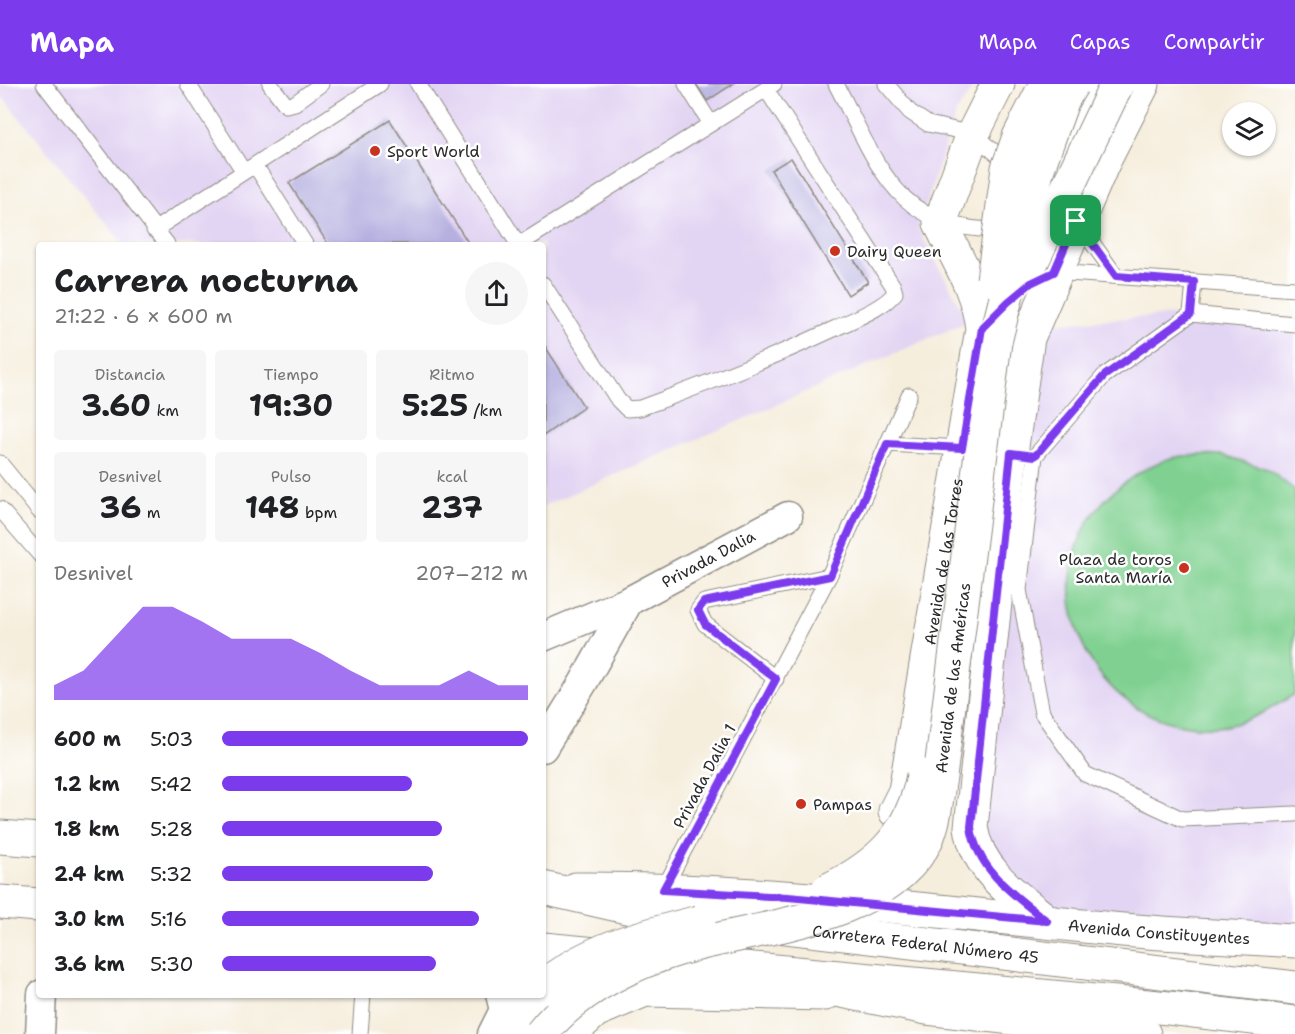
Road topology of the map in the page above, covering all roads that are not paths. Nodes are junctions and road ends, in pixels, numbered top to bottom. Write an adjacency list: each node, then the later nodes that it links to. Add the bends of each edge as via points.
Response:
1 (44, 84): 22 (lane)
2 (188, 84): 19 (lane)
3 (270, 84): 4 (lane, via 286,105)
4 (321, 84)
5 (380, 84): 19 (lane)
6 (418, 84): 25 (lane)
7 (686, 84): 17 (lane)
8 (836, 84): 21 (lane, via 884,175 910,205)
9 (886, 84): 18 (lane, via 910,112 928,124)
10 (1046, 84): 61 (main road, Avenida de las Américas, bridge, via 1008,168 927,754 910,817 881,857 860,875 828,891 640,937 583,959)
11 (1072, 84): 34 (main road, Avenida de las Américas, bridge, via 1038,168)
12 (1096, 84): 20 (main road, via 1071,127 1062,154 1060,181)
13 (1117, 84): 34 (main road, bridge)
14 (1143, 84): 20 (main road)
15 (770, 87): 17 (lane); 30 (lane, via 892,286 895,293 890,299 792,349 690,390 627,409)
16 (999, 87): 18 (main road)
17 (711, 124): 26 (lane)
18 (973, 134): 20 (lane); 21 (main road)
19 (249, 169): 22 (lane); 24 (lane)
20 (1076, 221): 21 (lane, via 1025,230 978,230); 27 (main road); 28 (lane)
21 (940, 223): 34 (main road, Avenida de las Torres, via 975,293)
22 (154, 230): 23 (lane)
23 (165, 242)
24 (304, 242)
25 (518, 242)
26 (522, 242)
27 (1054, 272): 28 (lane); 34 (main road, via 1031,283 1008,302); 38 (main road, via 1028,338)
28 (1116, 276): 29 (lane)
29 (1194, 282): 31 (lane); 32 (lane)
30 (546, 289)
31 (1295, 289)
32 (1191, 314): 33 (lane); 38 (lane, via 1104,376)
33 (1295, 324)
34 (989, 335): 37 (main road, Avenida de las Torres); 73 (main road, Avenida de las Américas, bridge, via 940,777 933,821 922,848 894,878 864,899 764,930 679,949 620,971 593,987)
35 (909, 395): 36 (lane, Privada Dalia 1)
36 (887, 444): 37 (lane); 44 (lane, Privada Dalia 1)
37 (962, 448): 54 (main road, Avenida de las Torres, via 905,791 894,814 862,852 831,877)
38 (1023, 455): 49 (lane, via 1019,590 1042,713 1085,774 1182,819); 57 (main road, via 971,827 973,844 984,865)
39 (0, 463): 40 (lane)
40 (36, 507)
41 (0, 509): 43 (lane)
42 (788, 516): 45 (street, Privada Dalia)
43 (36, 551)
44 (830, 576): 47 (lane, Privada Dalia 1); 47 (lane, via 704,602 698,610 705,624)
45 (629, 601): 46 (street, Privada Dalia); 48 (street)
46 (546, 636)
47 (776, 679): 53 (lane, Privada Dalia 1)
48 (546, 743)
49 (1295, 814)
50 (0, 837): 51 (main road)
51 (36, 840)
52 (551, 889): 53 (main road, Avenida Constituyentes); 62 (main road, Carretera Federal Número 45, via 635,909)
53 (663, 890): 54 (main road, Avenida Constituyentes)
54 (788, 897): 57 (main road, Avenida Constituyentes)
55 (0, 902): 56 (main road)
56 (36, 905)
57 (1047, 921): 58 (main road, Avenida Constituyentes)
58 (1295, 940)
59 (546, 949): 60 (main road)
60 (736, 967): 63 (main road); 68 (main road)
61 (546, 985)
62 (1295, 988)
63 (848, 994): 74 (main road, via 645,990 595,1011); 75 (main road, via 1051,1025)
64 (42, 998): 69 (street)
65 (363, 998): 70 (lane)
66 (501, 998): 71 (street, via 504,1010)
67 (533, 998): 72 (main road)
68 (1295, 1023)
69 (40, 1034)
70 (360, 1034)
71 (492, 1034)
72 (504, 1034)
73 (541, 1034)
74 (570, 1034)
75 (1144, 1034)

